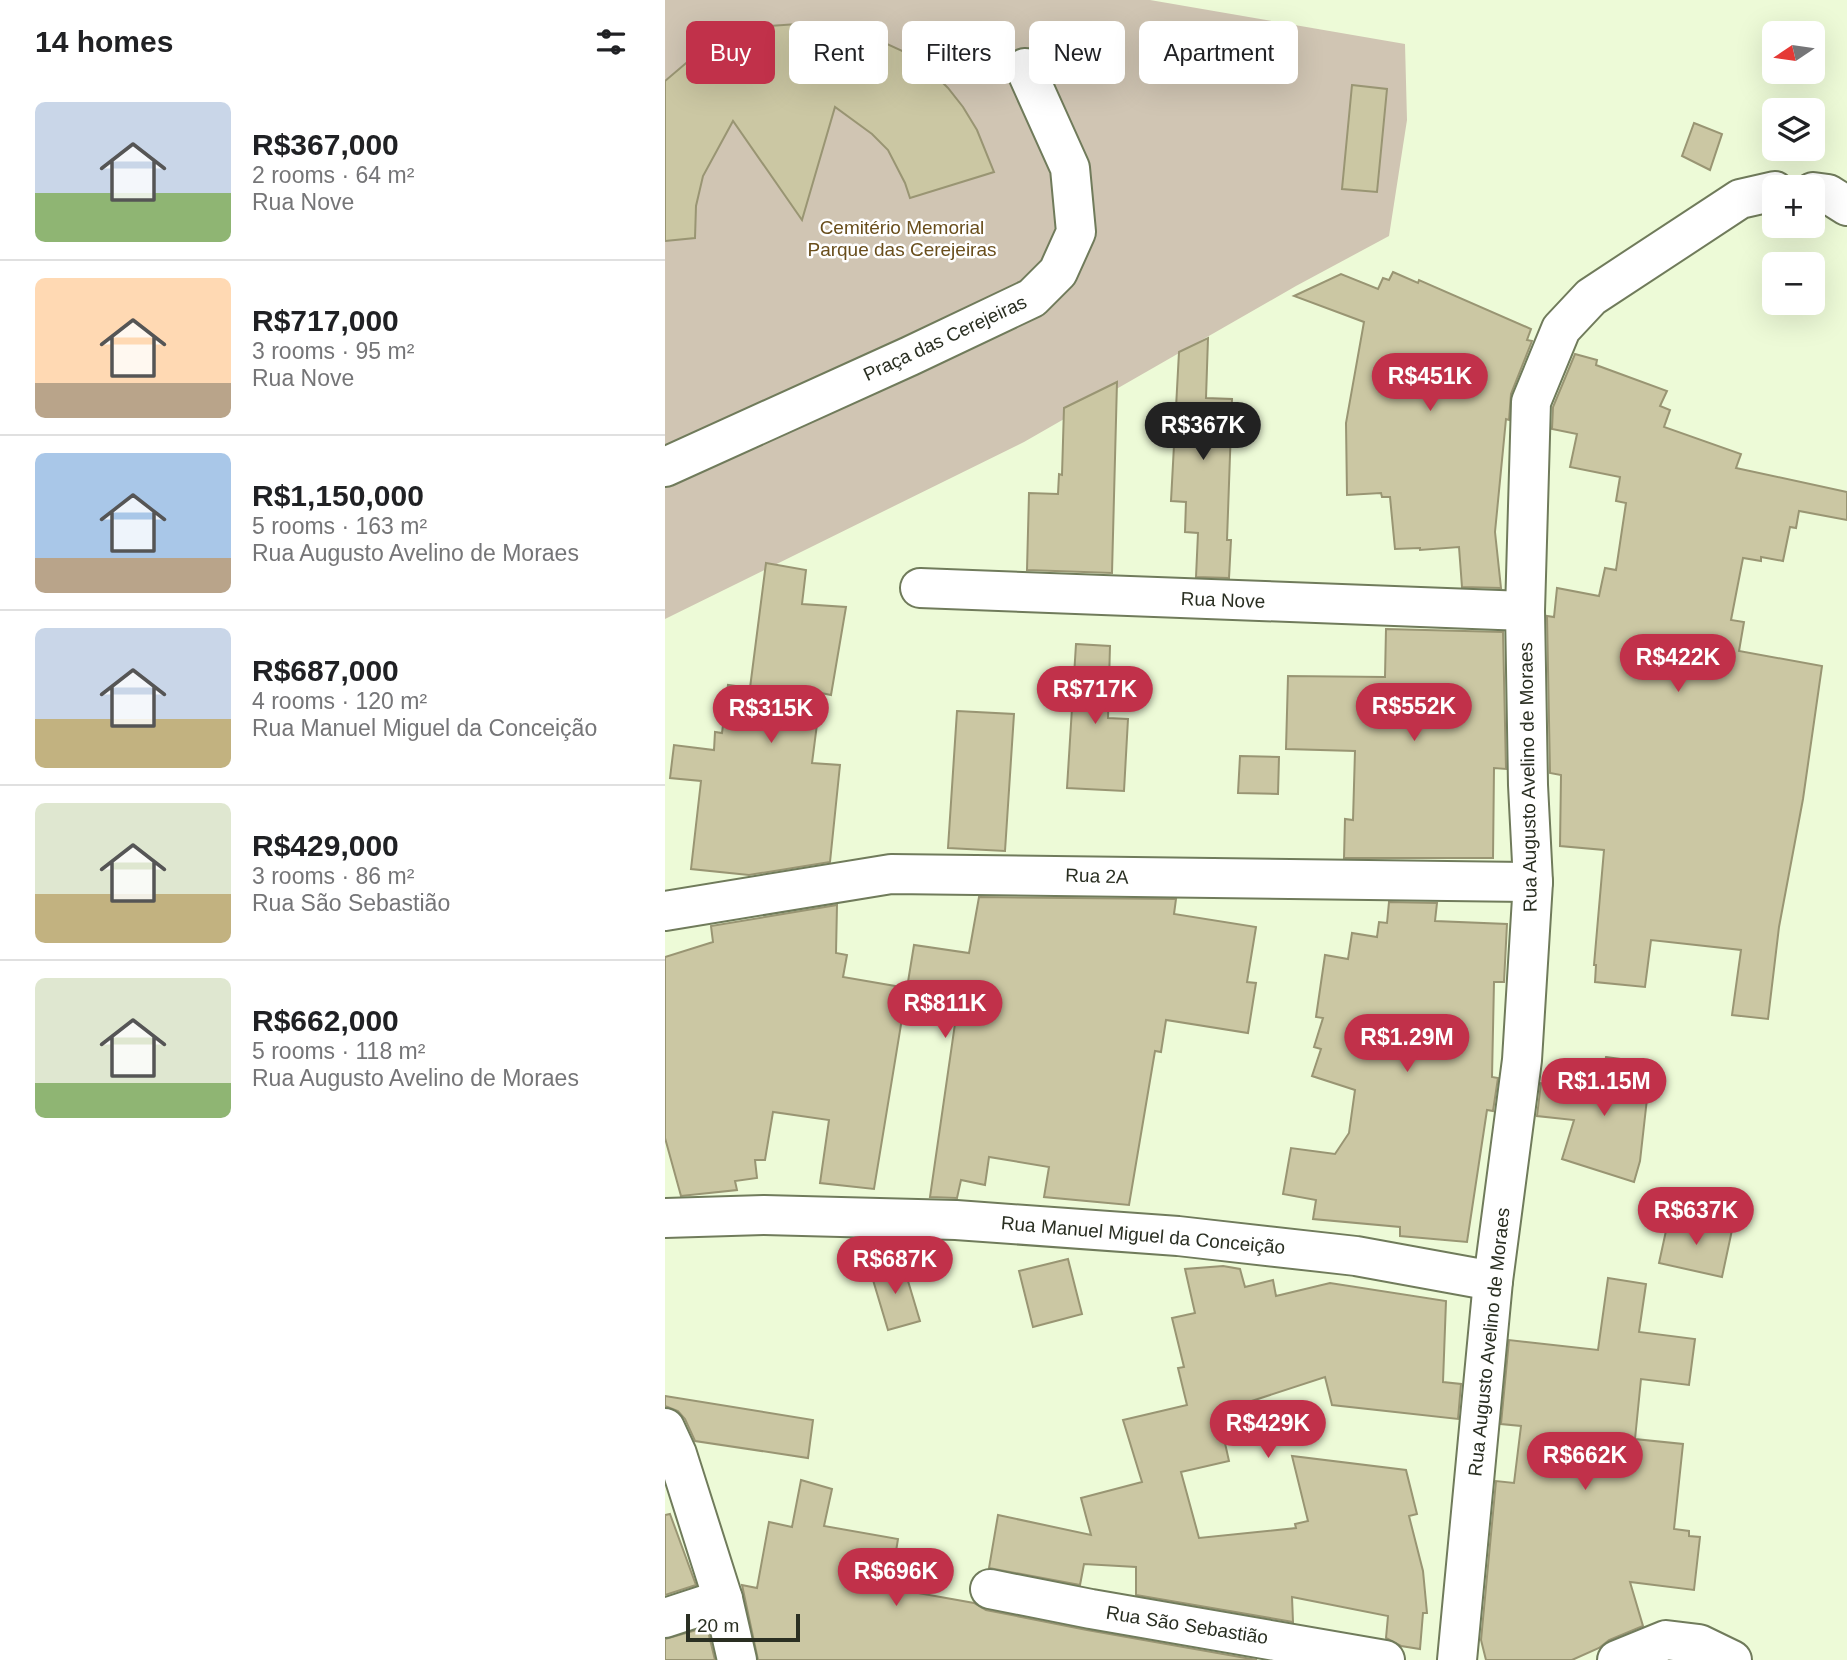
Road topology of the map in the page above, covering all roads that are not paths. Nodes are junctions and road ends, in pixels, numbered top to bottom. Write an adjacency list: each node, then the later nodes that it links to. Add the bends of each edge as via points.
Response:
1 (1025, 68): 5 (street, Praça das Cerejeiras, via 1070,168 1076,232 1058,272 1033,298)
2 (1825, 194): 4 (street)
3 (1757, 195): 7 (street, Rua Augusto Avelino de Moraes, via 1591,297 1561,329 1531,402)
4 (1847, 206)
5 (665, 467)
6 (921, 588): 7 (street, Rua Nove)
7 (1525, 611): 8 (street, Rua Augusto Avelino de Moraes)
8 (1533, 882): 9 (street, Rua 2A, via 891,874); 11 (street, Rua Augusto Avelino de Moraes, via 1522,1060)
9 (665, 911)
10 (665, 1218): 11 (street, Rua Manuel Miguel da Conceição, via 764,1215 956,1220 1178,1236 1356,1256)
11 (1493, 1281): 18 (street, Rua Augusto Avelino de Moraes)
12 (665, 1429): 14 (street)
13 (990, 1589): 17 (street, Rua São Sebastião)
14 (723, 1600): 15 (street); 16 (street)
15 (665, 1618)
16 (737, 1660)
17 (1385, 1660)
18 (1457, 1660)
19 (1617, 1660): 20 (street, via 1666,1640 1699,1644)
20 (1732, 1660)

